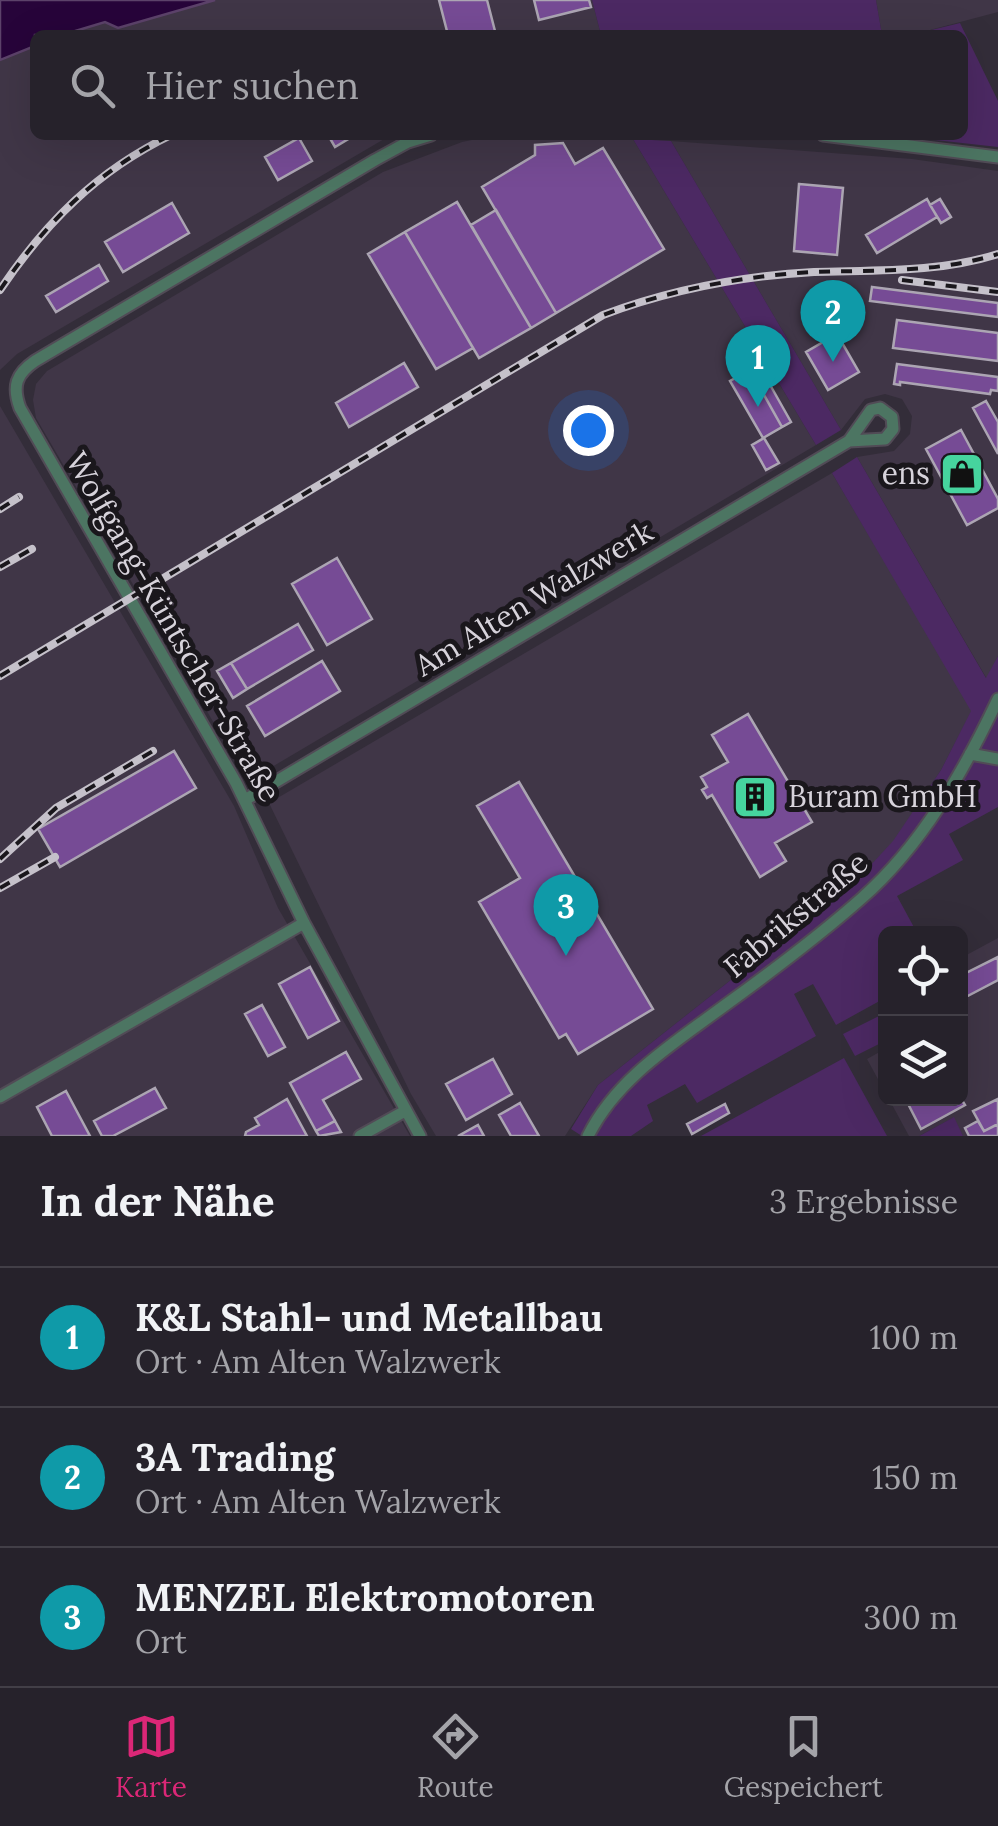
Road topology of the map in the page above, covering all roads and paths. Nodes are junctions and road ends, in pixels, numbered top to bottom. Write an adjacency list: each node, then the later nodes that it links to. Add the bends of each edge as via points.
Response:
1 (415, 140): 8 (street, Wolfgang-Küntscher-Straße, via 35,361 17,378 20,408)
2 (863, 140): 3 (street)
3 (998, 157)
4 (849, 441): 8 (street, Am Alten Walzwerk)
5 (998, 699): 6 (street, Fabrikstraße)
6 (970, 754): 7 (street); 14 (street, Fabrikstraße, via 933,816 864,896 639,1071 608,1100)
7 (998, 759)
8 (245, 800): 9 (street, Wolfgang-Küntscher-Straße)
9 (304, 923): 10 (street); 11 (street, Wolfgang-Küntscher-Straße)
10 (0, 1097)
11 (405, 1110): 12 (street); 13 (street, Wolfgang-Küntscher-Straße)
12 (360, 1136)
13 (420, 1136)
14 (588, 1136)

